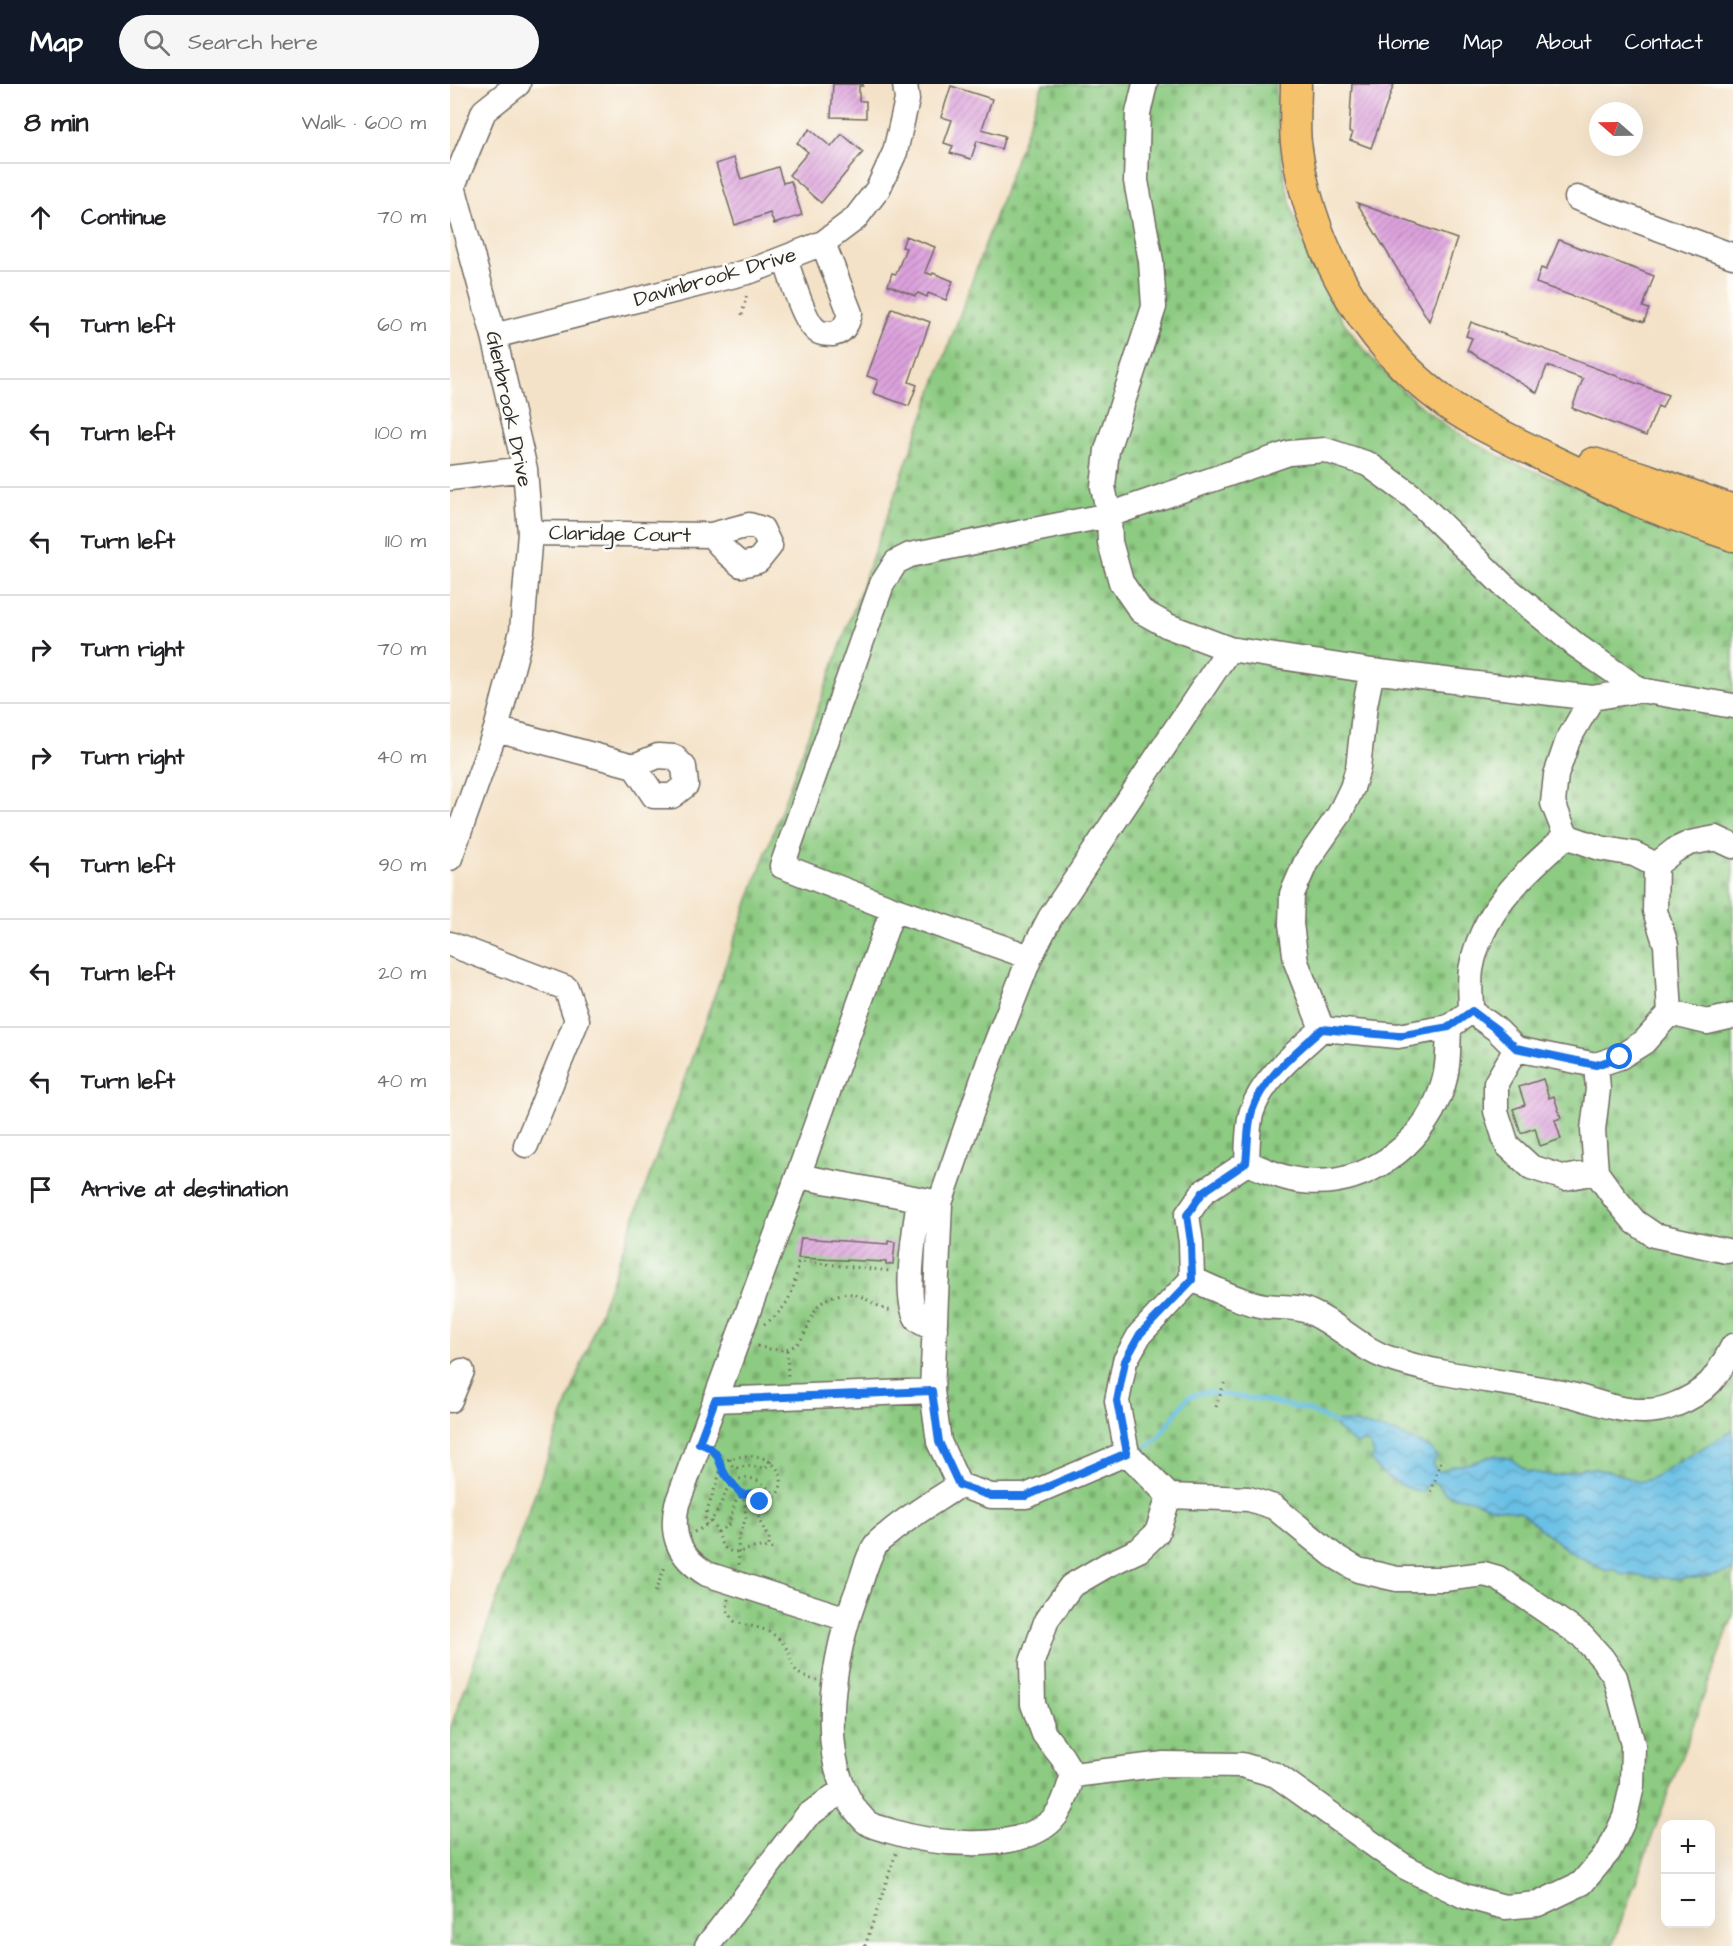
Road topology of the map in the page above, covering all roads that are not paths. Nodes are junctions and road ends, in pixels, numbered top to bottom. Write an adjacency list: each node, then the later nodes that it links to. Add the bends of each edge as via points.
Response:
1 (518, 84): 5 (street, Glenbrook Drive, via 484,111)
2 (906, 84): 7 (street, Davinbrook Drive, via 907,100 895,152 879,189 855,219)
3 (1145, 84): 15 (street, via 1138,113 1136,181 1151,261 1154,307 1107,450 1103,487)
4 (1296, 84): 11 (main road, via 1296,142 1307,195 1323,245 1343,287 1364,319 1419,381 1446,403)
5 (458, 154): 10 (street, Glenbrook Drive, via 453,186)
6 (1577, 198): 8 (street)
7 (823, 243): 9 (street, Davinbrook Drive); 9 (street, via 850,313 843,330 832,334 818,332 808,320)
8 (1733, 256)
9 (785, 259): 10 (street, Davinbrook Drive)
10 (494, 336): 12 (street, Glenbrook Drive)
11 (1504, 437): 14 (main road, via 1647,479); 18 (main road, via 1639,501)
12 (525, 469): 13 (street); 16 (street, Glenbrook Drive)
13 (450, 478)
14 (1733, 510)
15 (1109, 515): 19 (street, via 1110,542 1121,582 1141,610 1168,626); 21 (street, via 1289,453 1325,450 1368,464 1412,496 1503,585 1577,646); 30 (street, via 910,555 896,562 882,584 782,866)
16 (530, 532): 17 (street, Claridge Court); 24 (street, Glenbrook Drive, via 522,631)
17 (711, 535)
18 (1733, 536)
19 (1229, 649): 20 (street); 32 (street, via 1050,918)
20 (1372, 671): 22 (street); 37 (street, via 1352,788 1339,815 1306,862 1292,894 1296,962)
21 (1640, 690): 22 (street); 23 (street)
22 (1592, 699): 26 (street, via 1568,740 1556,775 1554,803)
23 (1733, 706)
24 (496, 729): 25 (street); 28 (street, Glenbrook Drive)
25 (634, 766)
26 (1566, 836): 29 (street, via 1634,854); 33 (street, via 1518,879 1478,941 1470,972)
27 (1733, 846): 29 (street, via 1716,838 1690,843)
28 (450, 858)
29 (1656, 865): 34 (street, via 1655,911 1666,945)
30 (893, 909): 32 (street); 43 (street)
31 (450, 944): 40 (street, via 566,988 576,1020)
32 (1030, 957): 44 (street)
33 (1472, 1011): 36 (street); 38 (street)
34 (1670, 1013): 35 (street, via 1707,1022); 39 (street, via 1644,1042 1620,1057)
35 (1733, 1016)
36 (1449, 1027): 37 (street, via 1398,1036); 41 (street, via 1442,1091 1428,1119 1393,1157 1364,1174 1304,1182)
37 (1322, 1029): 41 (street, via 1260,1093 1251,1112)
38 (1516, 1048): 39 (street); 42 (street, via 1496,1083 1496,1111 1507,1145 1531,1167 1564,1178)
39 (1596, 1065): 42 (street)
40 (526, 1145)
41 (1246, 1163): 46 (street, via 1203,1192 1187,1215)
42 (1596, 1172): 45 (street, via 1635,1222 1654,1235)
43 (798, 1176): 44 (street); 52 (street)
44 (930, 1201): 47 (street); 47 (street, via 910,1273 914,1310 919,1320)
45 (1731, 1255)
46 (1192, 1280): 48 (street, via 1264,1306 1308,1311 1388,1358 1456,1376 1568,1395 1611,1408 1644,1411 1673,1406 1703,1391); 53 (street, via 1140,1334 1125,1361 1117,1401)
47 (935, 1329): 50 (street)
48 (1733, 1346)
49 (462, 1371): 51 (street)
50 (932, 1391): 52 (street); 54 (street, via 939,1442)
51 (450, 1400)
52 (715, 1400): 56 (street, via 677,1504 674,1516 679,1544 695,1566 716,1577)
53 (1127, 1453): 54 (street, via 1026,1496 991,1496); 55 (street)
54 (959, 1485): 56 (street, via 874,1546)
55 (1169, 1496): 57 (street, via 1157,1533 1138,1550 1071,1586 1047,1619 1032,1662 1033,1704 1044,1734); 57 (street, via 1249,1499 1274,1507 1358,1570 1397,1579 1484,1574 1498,1578 1582,1636 1615,1677 1633,1745 1632,1786 1625,1817 1609,1851 1582,1883 1538,1904 1504,1907 1464,1896 1405,1867 1276,1775 1242,1765 1164,1764)
56 (847, 1619): 58 (street, via 834,1683 832,1727)
57 (1073, 1775): 58 (street, via 1062,1807 1049,1823 1026,1836 1001,1841 966,1843 902,1834 868,1824)
58 (843, 1790): 59 (street, via 807,1816)
59 (707, 1946)

